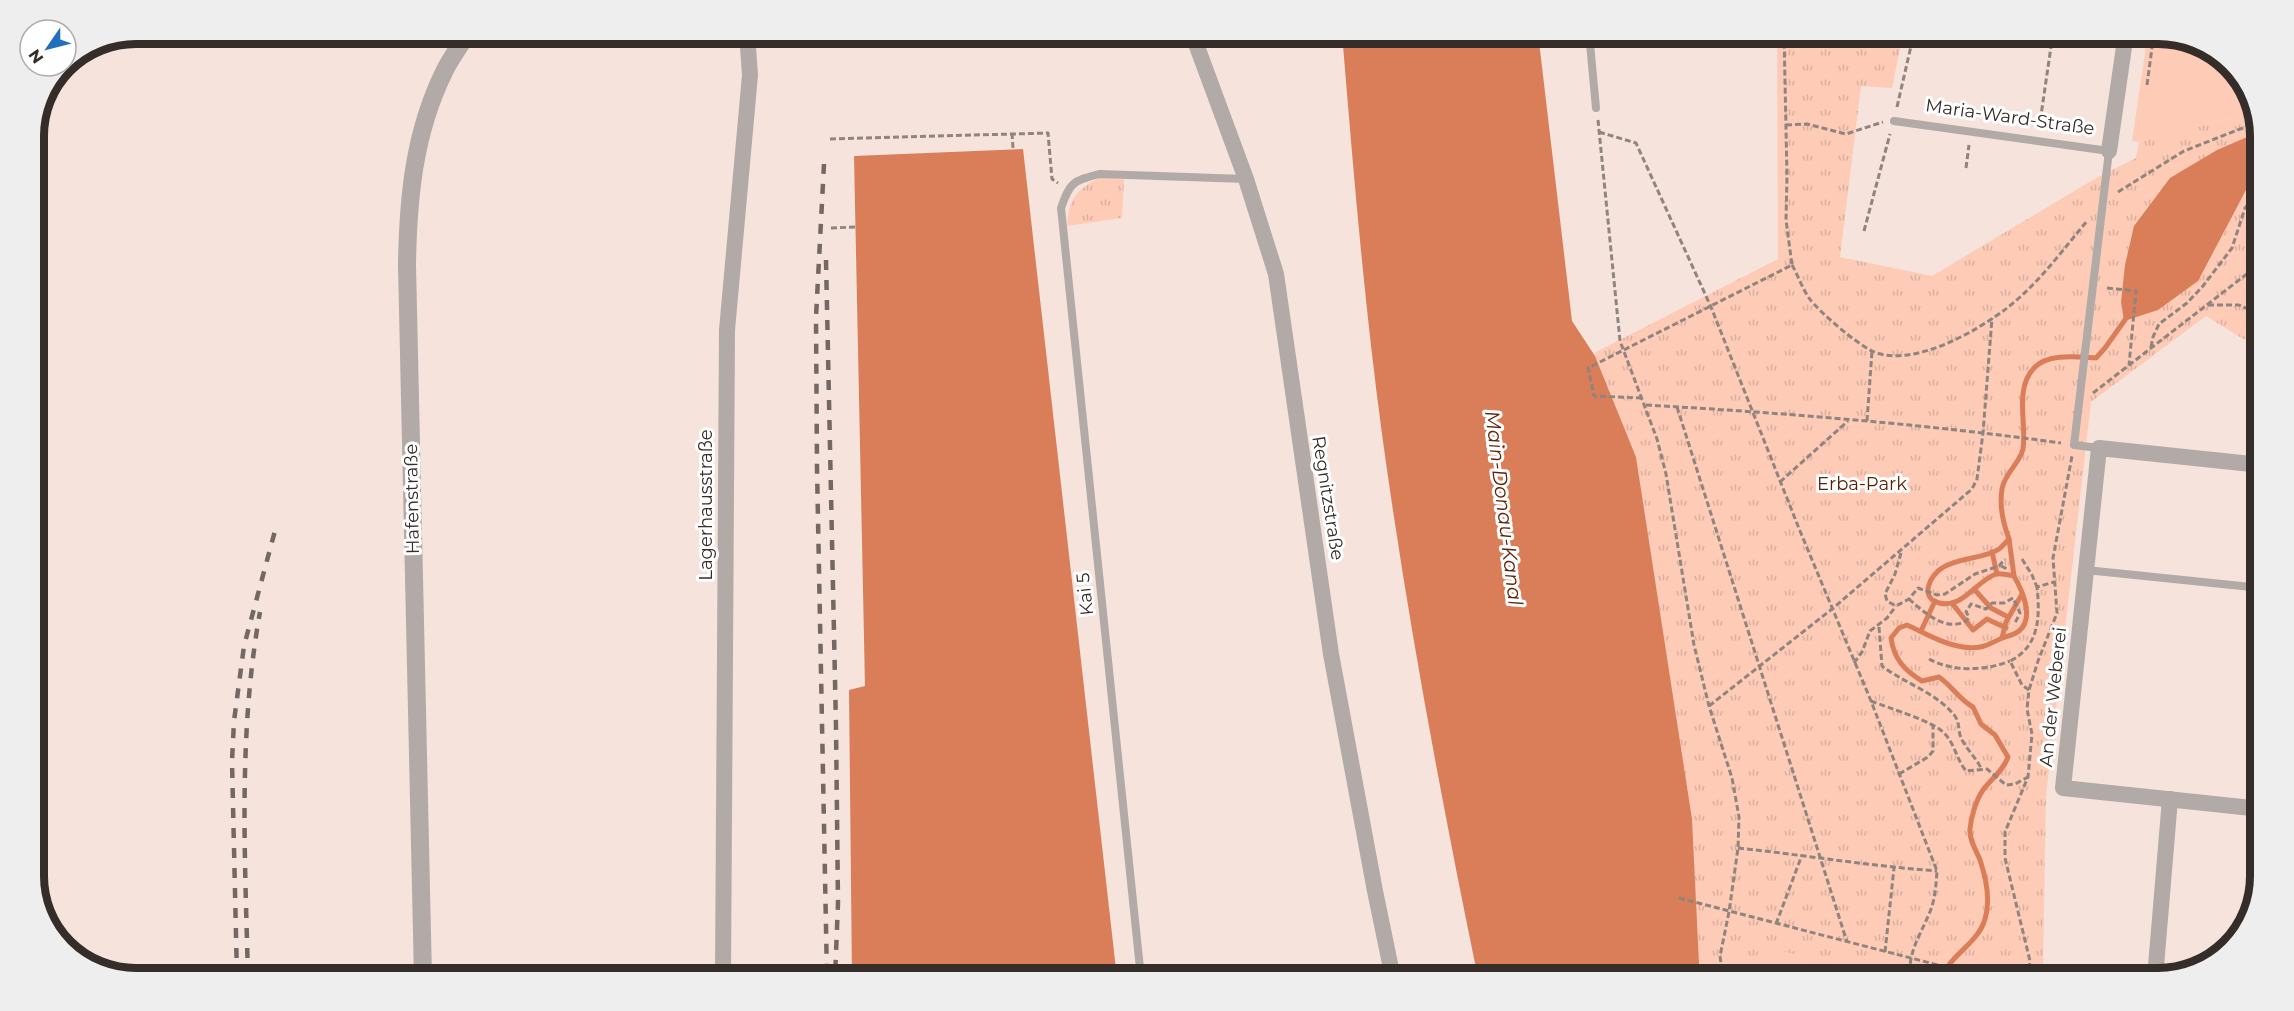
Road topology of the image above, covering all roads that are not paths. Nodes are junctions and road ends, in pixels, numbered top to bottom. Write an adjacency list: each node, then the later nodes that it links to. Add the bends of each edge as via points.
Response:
1 (461, 44): 16 (street, Hafenstraße, via 444,70 428,109 414,160 408,212)
2 (748, 44): 17 (street, Lagerhausstraße, via 750,75 727,330)
3 (1196, 44): 9 (street, Regnitzstraße)
4 (1590, 44): 6 (lane)
5 (2124, 44): 8 (street, Maria-Ward-Straße)
6 (1596, 108)
7 (1894, 121): 8 (lane, Maria-Ward-Straße)
8 (2109, 151): 10 (lane, via 2074,445)
9 (1246, 179): 18 (lane, Kai 5, via 1099,174 1080,179 1068,189 1061,207); 19 (street, Regnitzstraße, via 1276,274 1331,654)
10 (2099, 448): 11 (street); 12 (street, An der Weberei)
11 (2250, 464)
12 (2086, 570): 13 (lane); 14 (street, An der Weberei, via 2063,788)
13 (2250, 587)
14 (2170, 799): 15 (street, An der Weberei); 20 (street)
15 (2250, 808)
16 (423, 968)
17 (723, 968)
18 (1140, 968)
19 (1391, 968)
20 (2156, 968)

